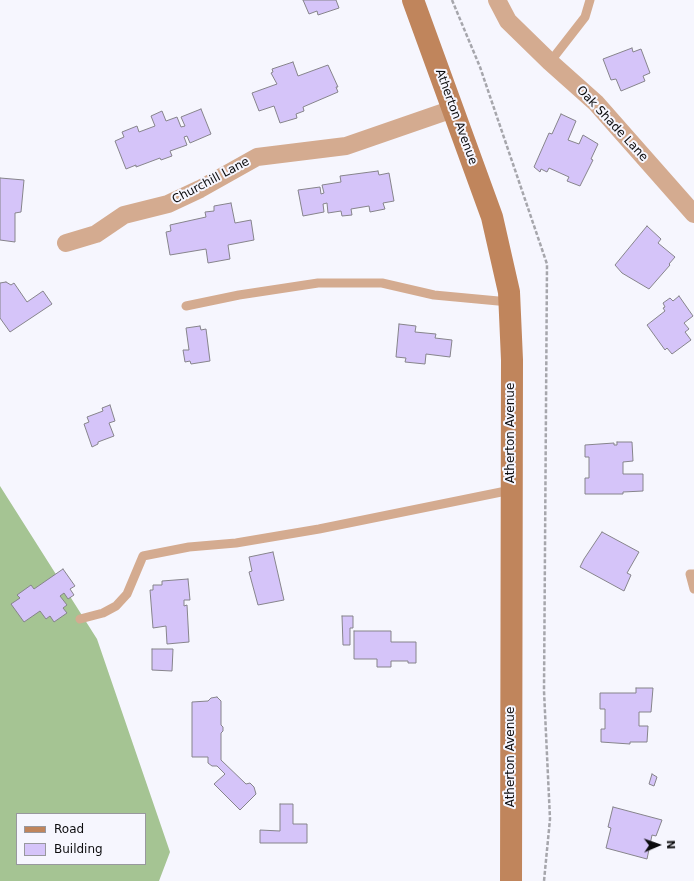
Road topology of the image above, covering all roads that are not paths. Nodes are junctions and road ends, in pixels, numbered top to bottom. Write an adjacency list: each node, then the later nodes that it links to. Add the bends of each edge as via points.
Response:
1 (413, 0): 5 (main road, Atherton Avenue)
2 (497, 0): 4 (street, Oak Shade Lane, via 508,21)
3 (590, 0): 4 (lane, via 585,17)
4 (550, 62): 6 (street, Oak Shade Lane, via 596,103)
5 (453, 109): 7 (street, Churchill Lane, via 346,146 257,157 168,204 124,215 96,234); 8 (main road, Atherton Avenue, via 492,217)
6 (694, 214)
7 (66, 243)
8 (509, 302): 9 (lane, via 434,295 382,283 318,282); 10 (main road, Atherton Avenue, via 512,360)
9 (186, 306)
10 (511, 490): 13 (lane, via 319,529 143,556 127,594 116,606 103,613); 14 (main road, Atherton Avenue)
11 (692, 574): 12 (lane)
12 (694, 589)
13 (80, 619)
14 (511, 881)

